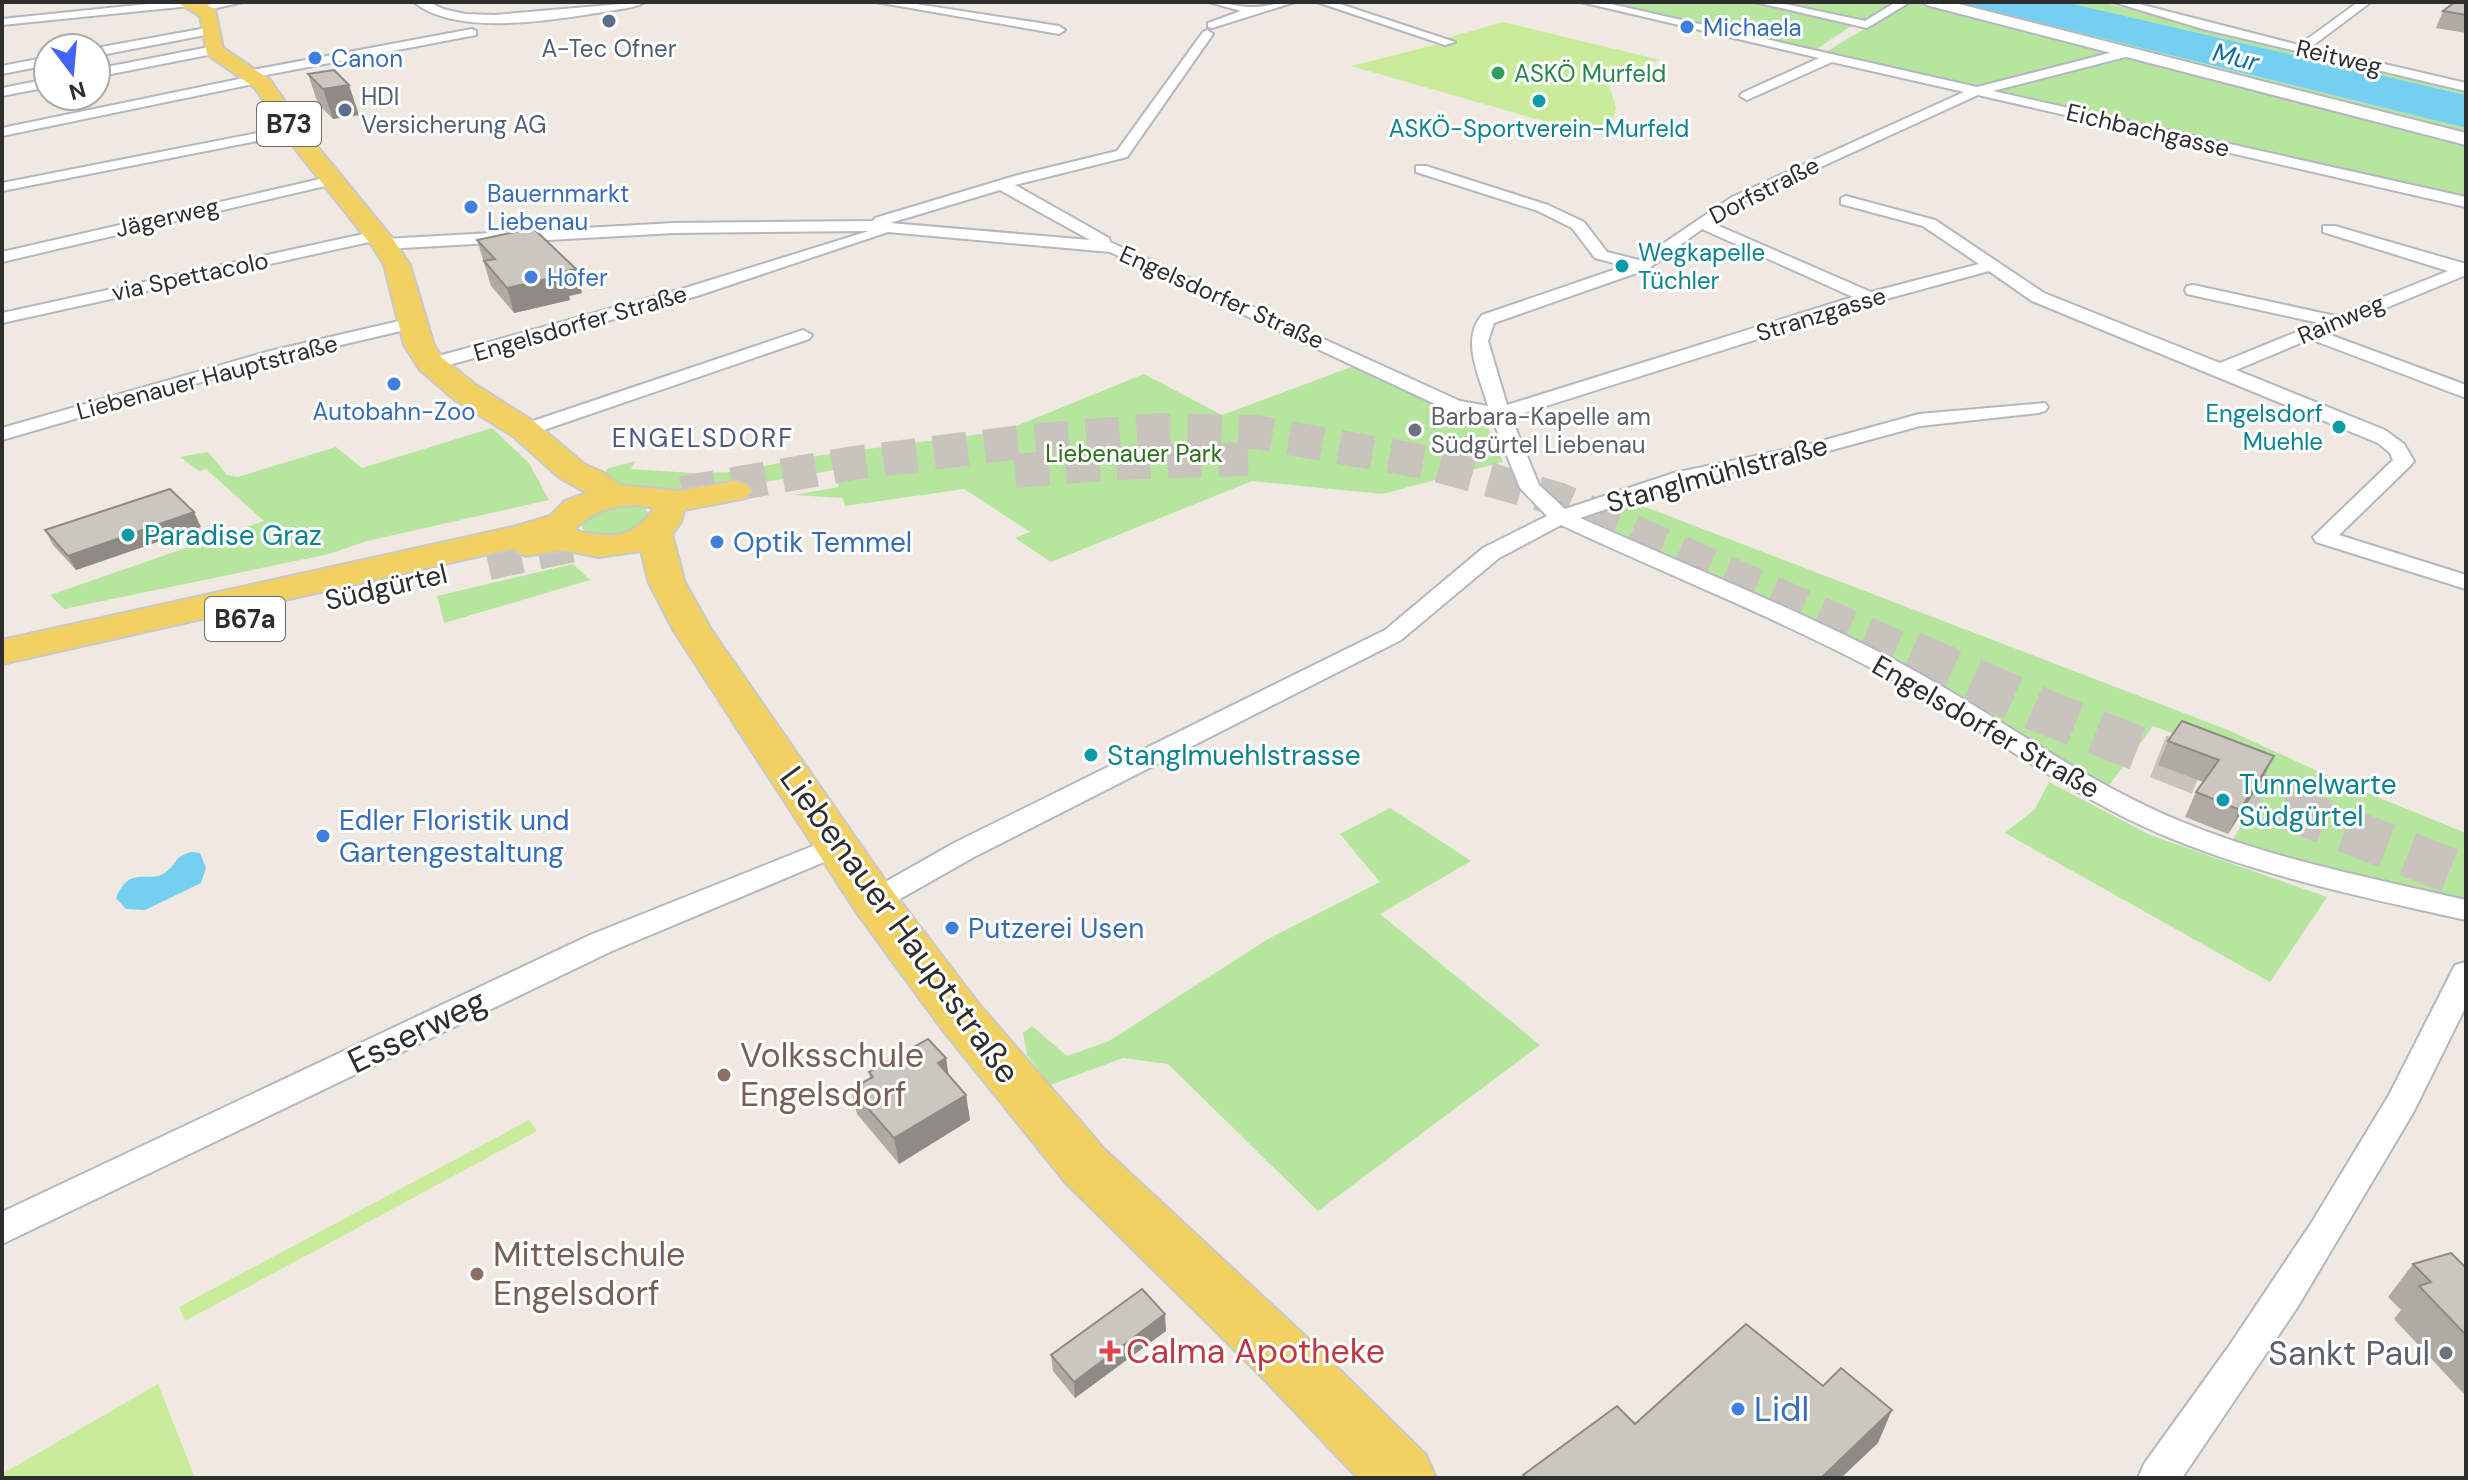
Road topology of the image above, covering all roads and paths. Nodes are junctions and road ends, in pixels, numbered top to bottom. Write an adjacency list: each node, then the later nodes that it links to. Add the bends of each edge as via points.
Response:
1 (237, 2): 14 (street)
2 (420, 2): 3 (street, via 441,12 502,19 569,15)
3 (639, 2)
4 (882, 2): 19 (street)
5 (1215, 2): 16 (street)
6 (1289, 2): 16 (street)
7 (1323, 2): 23 (street)
8 (1587, 2): 27 (street, Eichbachgasse)
9 (1761, 2): 18 (street)
10 (1904, 2): 18 (street)
11 (1932, 2): 26 (street)
12 (2119, 2): 24 (street, Reitweg)
13 (2365, 2): 24 (street)
14 (193, 4): 15 (street); 22 (main road, via 210,16)
15 (125, 10): 17 (street); 21 (street)
16 (1254, 11): 42 (street, via 1209,30 1122,154)
17 (2, 22)
18 (1867, 25): 27 (street)
19 (1059, 30)
20 (472, 33): 31 (street)
21 (14, 34)
22 (213, 40): 25 (street); 29 (street); 31 (main road, B73)
23 (1449, 42)
24 (2302, 48): 33 (street, Reitweg)
25 (112, 50)
26 (2129, 52): 34 (street, Dorfstraße); 39 (street)
27 (1823, 56): 34 (street, Eichbachgasse); 36 (street)
28 (32, 64): 30 (street)
29 (112, 68)
30 (2, 70)
31 (255, 77): 37 (main road, B73); 38 (street)
32 (32, 86): 35 (street)
33 (2466, 87)
34 (1976, 91): 45 (street, Eichbachgasse); 46 (street, Dorfstraße, via 1737,200)
35 (2, 92)
36 (1747, 96)
37 (293, 130): 41 (main road, B73); 43 (street)
38 (2, 132)
39 (2466, 139)
40 (1421, 169): 53 (street, via 1543,208 1578,225 1601,255)
41 (333, 180): 50 (main road, B73); 52 (street, Jägerweg)
42 (1005, 186): 47 (street); 51 (street)
43 (2, 187)
44 (1846, 201): 54 (street, via 1929,223)
45 (2466, 202)
46 (1700, 223): 53 (street, Dorfstraße); 57 (street)
47 (865, 225): 48 (street, Engelsdorfer Straße); 50 (street, Engelsdorfer Straße)
48 (883, 227): 51 (street, Engelsdorfer Straße); 63 (street, Engelsdorfer Straße, via 867,237 691,292)
49 (2329, 229): 55 (street, Rainweg)
50 (381, 240): 58 (street, via Spettacolo); 60 (main road, B73, via 397,265)
51 (1113, 247): 67 (street, Engelsdorfer Straße, via 1455,406)
52 (2, 257)
53 (1642, 266): 67 (street, Dorfstraße, via 1484,323 1479,341)
54 (1990, 266): 57 (street, Stranzgasse); 64 (street, via 2038,297)
55 (2460, 275): 59 (street, Rainweg)
56 (2193, 290): 59 (street)
57 (1869, 298): 67 (street, Stranzgasse)
58 (2, 318)
59 (2335, 321): 61 (street, Rainweg)
60 (412, 323): 63 (main road, B73, via 419,345); 69 (street, Liebenauer Hauptstraße, via 276,355)
61 (2309, 333): 64 (street, Rainweg); 65 (street)
62 (803, 335): 68 (street)
63 (444, 361): 68 (main road, B73, via 465,392)
64 (2220, 370): 78 (street, via 2364,428 2400,450 2404,461 2324,537)
65 (2466, 392)
66 (2038, 407): 74 (street, Stanglmühlstraße, via 1919,420 1681,477)
67 (1500, 414): 71 (street, Dorfstraße)
68 (525, 430): 70 (main road, B73)
69 (2, 434)
70 (572, 471): 72 (main road, B73); 76 (main road)
71 (1530, 488): 74 (street, Engelsdorfer Straße)
72 (612, 496): 75 (main road, B73, via 638,495); 76 (main road, B73)
73 (735, 496): 75 (main road)
74 (1561, 517): 85 (street, Stanglmühlstraße, via 1491,553 1393,635 964,850); 86 (street, Engelsdorfer Straße, via 1882,664 2130,810 2262,861)
75 (659, 518): 77 (main road, via 634,541); 79 (main road, Liebenauer Hauptstraße)
76 (569, 523): 77 (main road, via 585,546); 81 (main road); 82 (main road, via 503,549)
77 (611, 546): 79 (main road, Liebenauer Hauptstraße)
78 (2466, 582)
79 (667, 583): 84 (main road, Liebenauer Hauptstraße, via 693,631)
80 (2, 643): 83 (main road, Südgürtel / B67a, via 485,549)
81 (2, 652)
82 (2, 662)
83 (2, 671)
84 (838, 845): 85 (main road, Liebenauer Hauptstraße); 88 (street, Esserweg, via 601,943)
85 (874, 901): 89 (main road, Liebenauer Hauptstraße, via 960,1016 1085,1166)
86 (2466, 910)
87 (2466, 973): 90 (street, via 2439,1033 2335,1215)
88 (2, 1229)
89 (1403, 1478)
90 (2158, 1478)

